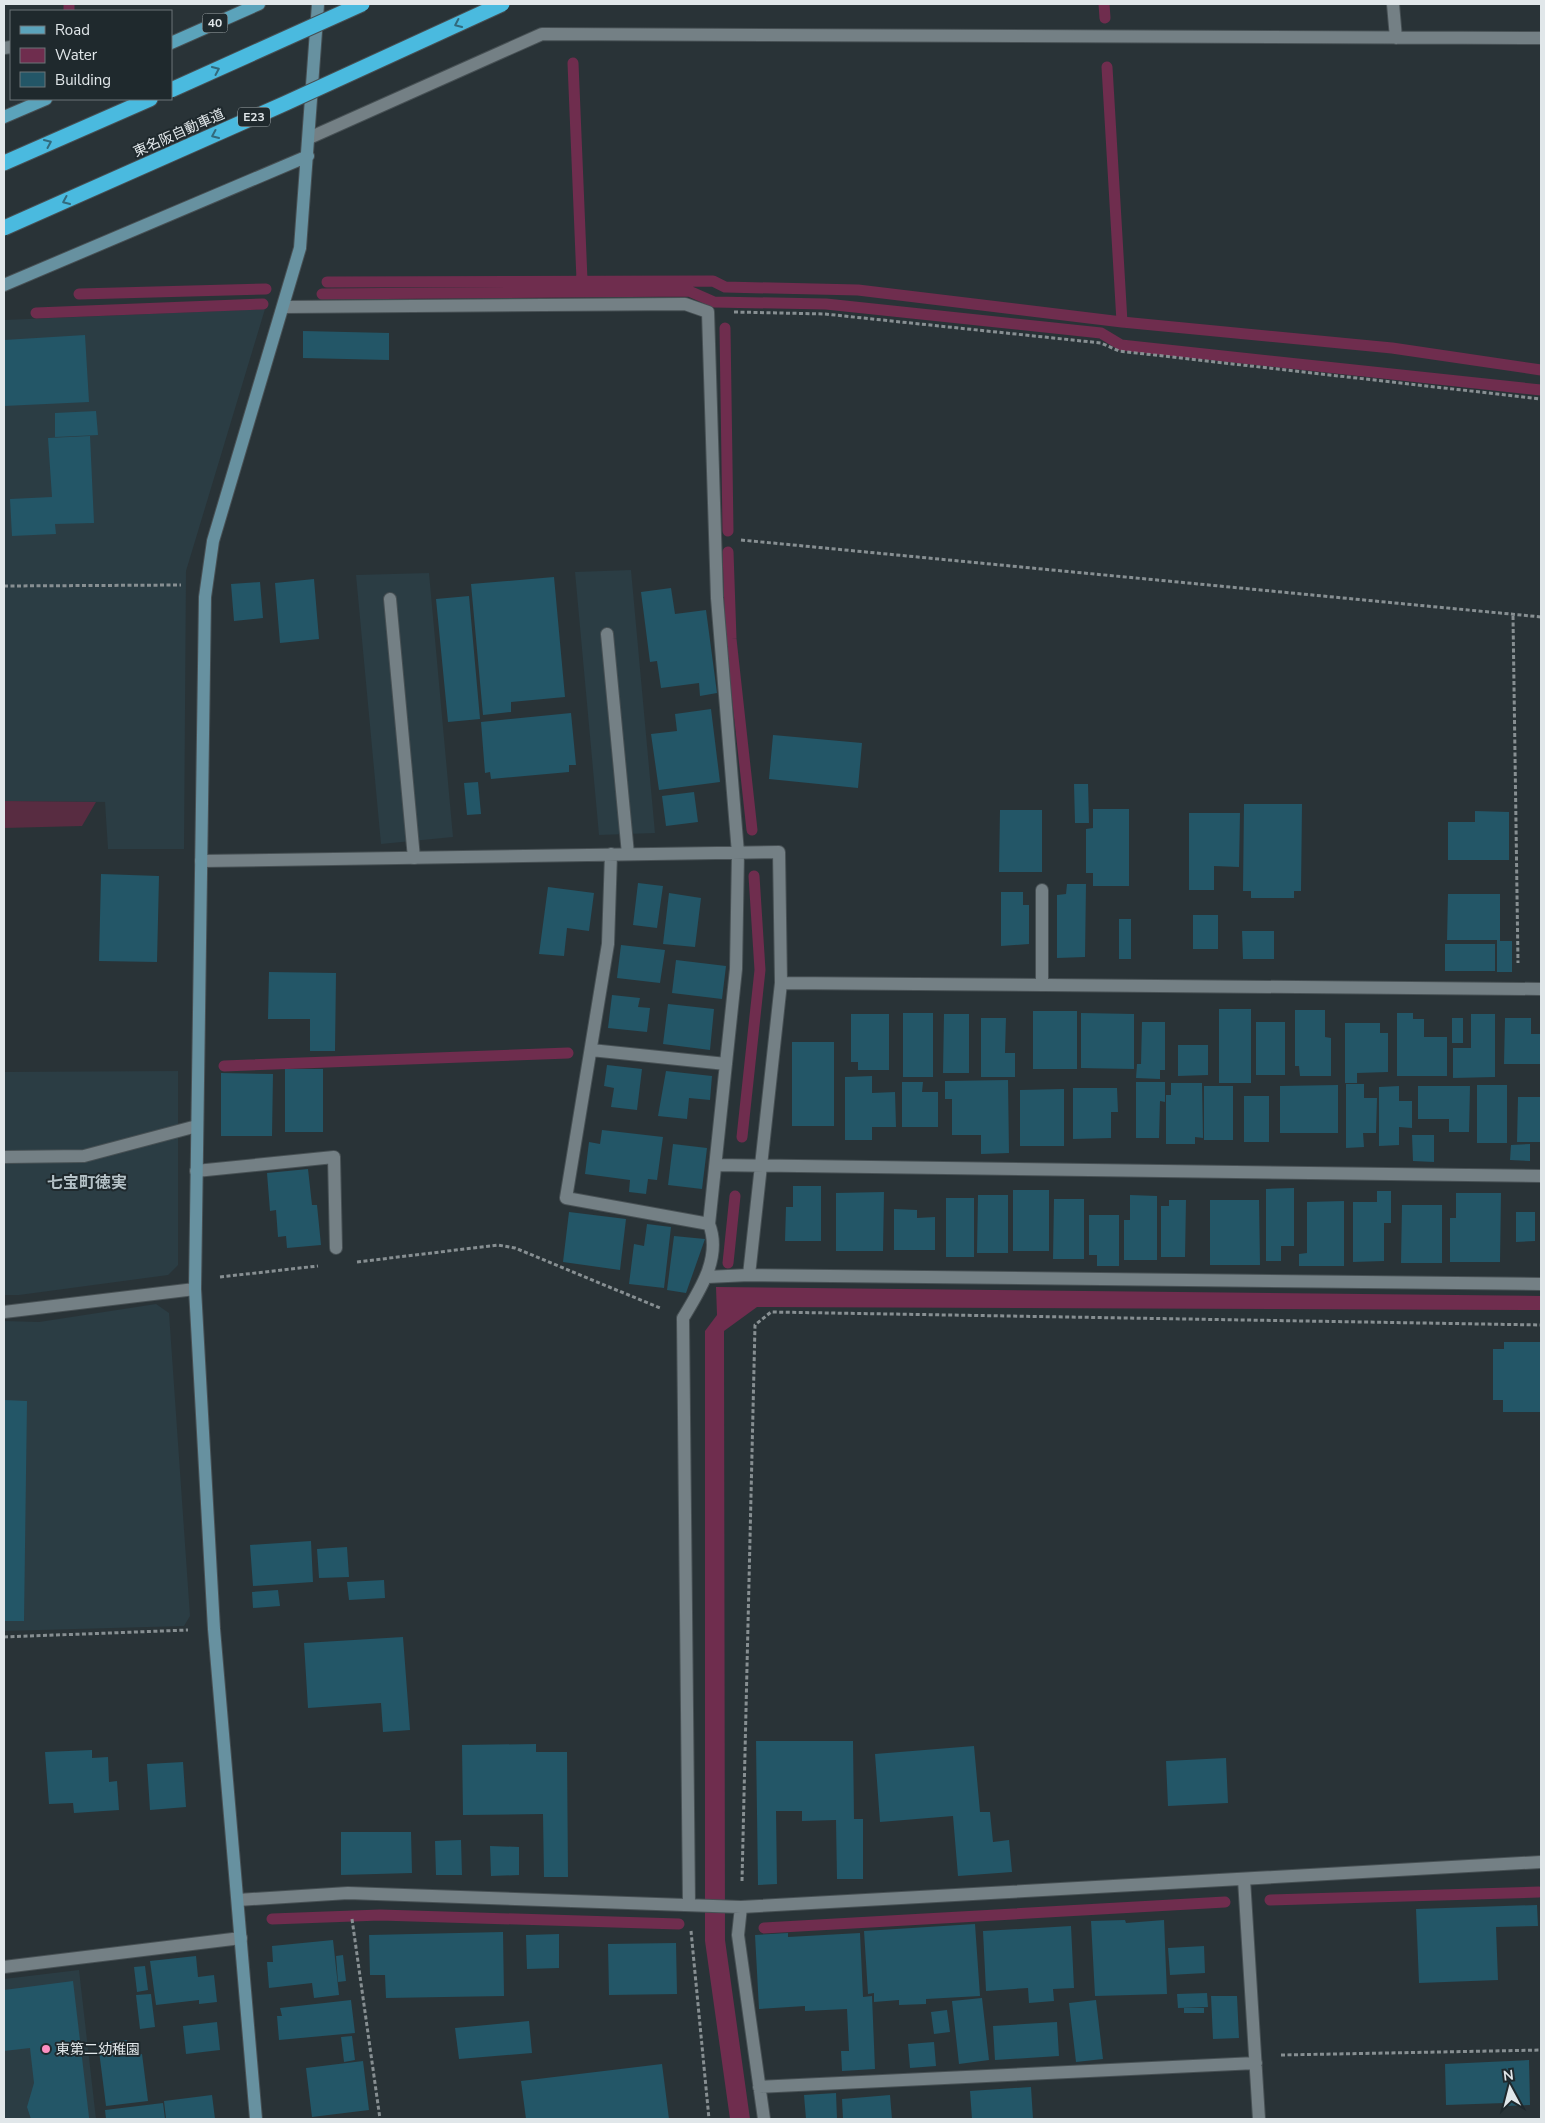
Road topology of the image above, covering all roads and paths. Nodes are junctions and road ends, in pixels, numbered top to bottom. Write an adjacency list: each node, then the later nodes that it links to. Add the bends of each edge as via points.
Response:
1 (259, 4): 8 (main road, 40)
2 (318, 4): 13 (street)
3 (362, 4): 9 (highway, one-way to 3, bridge)
4 (502, 4): 16 (highway, 東名阪自動車道 / E23, one-way to 16, bridge)
5 (1393, 4): 6 (street)
6 (1396, 38): 7 (street); 13 (street, via 542,34)
7 (1541, 38)
8 (172, 43)
9 (172, 90)
10 (44, 100): 12 (main road)
11 (148, 100): 15 (highway, one-way to 11)
12 (4, 117)
13 (309, 138): 14 (street)
14 (308, 156): 17 (street); 18 (street, via 300,248)
15 (4, 162)
16 (4, 228)
17 (4, 284)
18 (283, 307): 19 (street, via 685,304); 22 (street, via 213,540)
19 (708, 312): 20 (path, via 835,315 1101,343 1119,351); 21 (street)
20 (1541, 399)
21 (716, 538): 25 (path); 28 (street, via 717,598)
22 (207, 585): 23 (path); 32 (street)
23 (4, 586)
24 (390, 599): 31 (street)
25 (1513, 616): 26 (path); 36 (path)
26 (1541, 618)
27 (607, 634): 30 (street)
28 (738, 853): 30 (street); 34 (street, via 779,852); 39 (street, via 736,969)
29 (611, 854): 30 (street); 31 (street); 38 (street, via 608,944)
30 (628, 854)
31 (414, 858): 32 (street)
32 (201, 861): 40 (street)
33 (1042, 890): 35 (street)
34 (781, 983): 35 (street); 43 (street)
35 (1042, 985): 36 (street)
36 (1518, 988): 37 (street)
37 (1541, 989)
38 (591, 1050): 39 (street); 46 (street, via 566,1198)
39 (726, 1064): 42 (street)
40 (197, 1126): 41 (street, via 84,1156); 44 (street)
41 (4, 1157)
42 (716, 1165): 43 (street); 46 (street)
43 (761, 1166): 45 (street); 50 (street)
44 (196, 1171): 47 (street, via 334,1157); 52 (street)
45 (1541, 1176)
46 (710, 1224): 51 (street, via 714,1236)
47 (336, 1248)
48 (351, 1262): 55 (path, via 498,1246 515,1248)
49 (322, 1266): 52 (path)
50 (749, 1275): 51 (street); 53 (street)
51 (707, 1277): 55 (street)
52 (195, 1284): 54 (street); 57 (street)
53 (1541, 1284)
54 (4, 1312)
55 (683, 1318): 62 (street)
56 (1541, 1325): 63 (path, via 771,1312 755,1325)
57 (214, 1629): 58 (path); 61 (street)
58 (4, 1638)
59 (1541, 1862): 60 (street)
60 (1244, 1879): 63 (street); 68 (street)
61 (238, 1900): 62 (street, via 348,1893); 65 (street)
62 (689, 1905): 63 (street); 72 (path)
63 (741, 1907): 69 (street, via 738,1935)
64 (353, 1927): 71 (path)
65 (241, 1938): 66 (street); 70 (street)
66 (4, 1967)
67 (1541, 2050): 68 (path)
68 (1255, 2060): 69 (street); 74 (street)
69 (759, 2087): 73 (street)
70 (256, 2119)
71 (380, 2119)
72 (709, 2119)
73 (764, 2119)
74 (1259, 2119)

